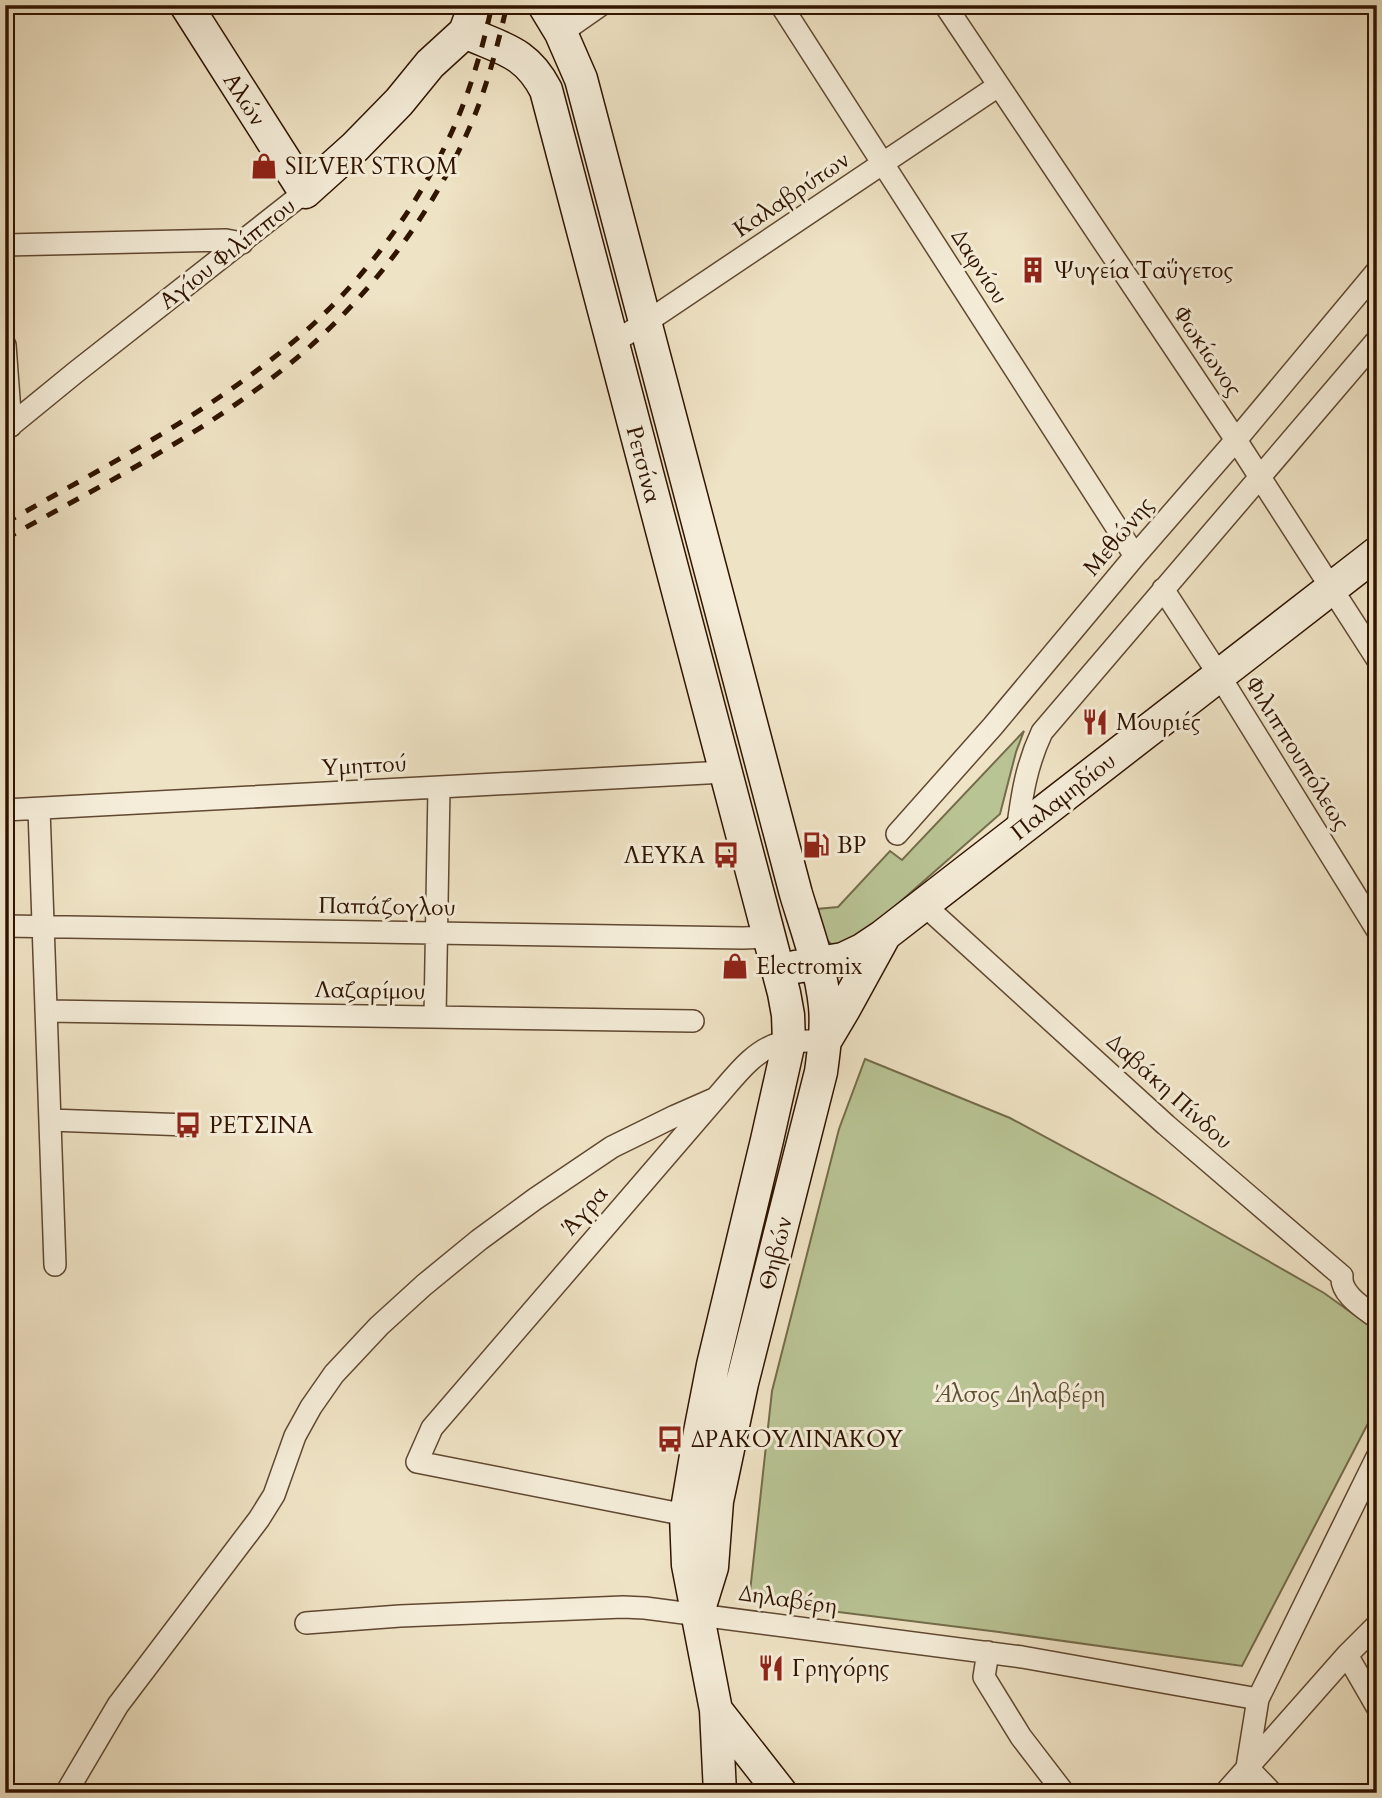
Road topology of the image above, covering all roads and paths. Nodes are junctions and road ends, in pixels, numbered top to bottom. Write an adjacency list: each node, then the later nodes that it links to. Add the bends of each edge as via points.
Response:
1 (186, 5): 10 (main road, Αλών)
2 (544, 5): 7 (main road, Ρετσίνα)
3 (601, 5): 7 (street)
4 (781, 5): 9 (street, Δαφνίου)
5 (945, 5): 8 (street, Φωκίωνος)
6 (470, 19): 10 (main road, Αγίου Φιλίππου, via 399,102); 16 (main road, Ρετσίνα, via 528,63 546,90)
7 (561, 33): 14 (main road, Ρετσίνα, via 581,79)
8 (998, 86): 9 (street, Καλαβρύτων); 19 (street, Φωκίωνος)
9 (883, 163): 14 (street, Καλαβρύτων); 22 (street, Δαφνίου)
10 (305, 192): 11 (street, Αγίου Φιλίππου)
11 (242, 243): 12 (street); 18 (street, Αγίου Φιλίππου)
12 (5, 245)
13 (1377, 271): 19 (street, Μεθώνης)
14 (645, 323): 16 (street, Καλαβρύτων); 33 (main road, Ρετσίνα)
15 (1377, 340): 20 (street)
16 (612, 343): 27 (main road, Ρετσίνα)
17 (5, 345): 18 (street)
18 (8, 428)
19 (1236, 440): 20 (street, Φωκίωνος); 22 (street, Μεθώνης)
20 (1259, 478): 23 (street, Φωκίωνος); 24 (street)
21 (1377, 553): 23 (main road, Παλαμηδίου)
22 (1135, 556): 32 (street, Μεθώνης)
23 (1331, 588): 25 (street, Φωκίωνος); 26 (main road, Παλαμηδίου)
24 (1163, 589): 26 (street); 31 (street, via 1042,732 1024,781)
25 (1377, 659)
26 (1219, 675): 31 (main road, Παλαμηδίου); 35 (street, Φιλιππουπόλεως)
27 (725, 772): 28 (street, Υμηττού); 40 (main road, Ρετσίνα)
28 (439, 788): 29 (street, Υμηττού); 38 (street)
29 (39, 809): 30 (street, Υμηττού); 37 (street)
30 (5, 810)
31 (1017, 831): 34 (main road, Παλαμηδίου)
32 (897, 834)
33 (796, 894): 41 (main road, Θηβών)
34 (923, 904): 39 (main road, Παλαμηδίου); 52 (street, Δαβάκη Πίνδου, via 1342,1276 1343,1288)
35 (1375, 924)
36 (5, 926): 37 (street, Παπάζογλου)
37 (43, 926): 38 (street, Παπάζογλου); 43 (street)
38 (437, 933): 40 (street, Παπάζογλου); 44 (street)
39 (883, 936): 41 (main road, Παλαμηδίου, via 843,959); 46 (main road, Παλαμηδίου)
40 (768, 937): 42 (main road, Θηβών)
41 (817, 964): 42 (main road, Παλαμηδίου); 46 (main road, Θηβών, via 825,1006)
42 (777, 969): 47 (main road, Θηβών)
43 (46, 1011): 44 (street, Λαζαρίμου); 49 (street)
44 (436, 1017): 45 (street, Λαζαρίμου)
45 (693, 1021)
46 (825, 1041): 47 (street, Άγρα); 55 (main road, Θηβών, via 742,1383 717,1501 712,1567)
47 (789, 1042): 48 (street, Άγρα, via 758,1054); 54 (main road, Θηβών, via 713,1365)
48 (716, 1098): 54 (street, Άγρα, via 432,1428 417,1462); 64 (street, via 612,1147 535,1199 424,1285 334,1374 295,1436 274,1495 259,1519 118,1705)
49 (50, 1120): 50 (street); 51 (street)
50 (188, 1125)
51 (55, 1265)
52 (1377, 1318)
53 (1377, 1457): 60 (street)
54 (686, 1515): 55 (main road, Θηβών, via 688,1565)
55 (698, 1614): 56 (street, Δηλαβέρη, via 623,1607); 58 (street, Δηλαβέρη); 62 (main road, Θηβών)
56 (306, 1623)
57 (1377, 1625): 59 (street)
58 (988, 1652): 60 (street, Δηλαβέρη); 67 (street, via 984,1677 1021,1737)
59 (1347, 1656): 61 (street); 63 (street)
60 (1258, 1699): 63 (street)
61 (1377, 1707)
62 (716, 1710): 65 (main road, Θηβών); 66 (main road)
63 (1247, 1768): 68 (street); 69 (street)
64 (66, 1793)
65 (720, 1793)
66 (781, 1793)
67 (1064, 1793)
68 (1225, 1793)
69 (1272, 1793)

